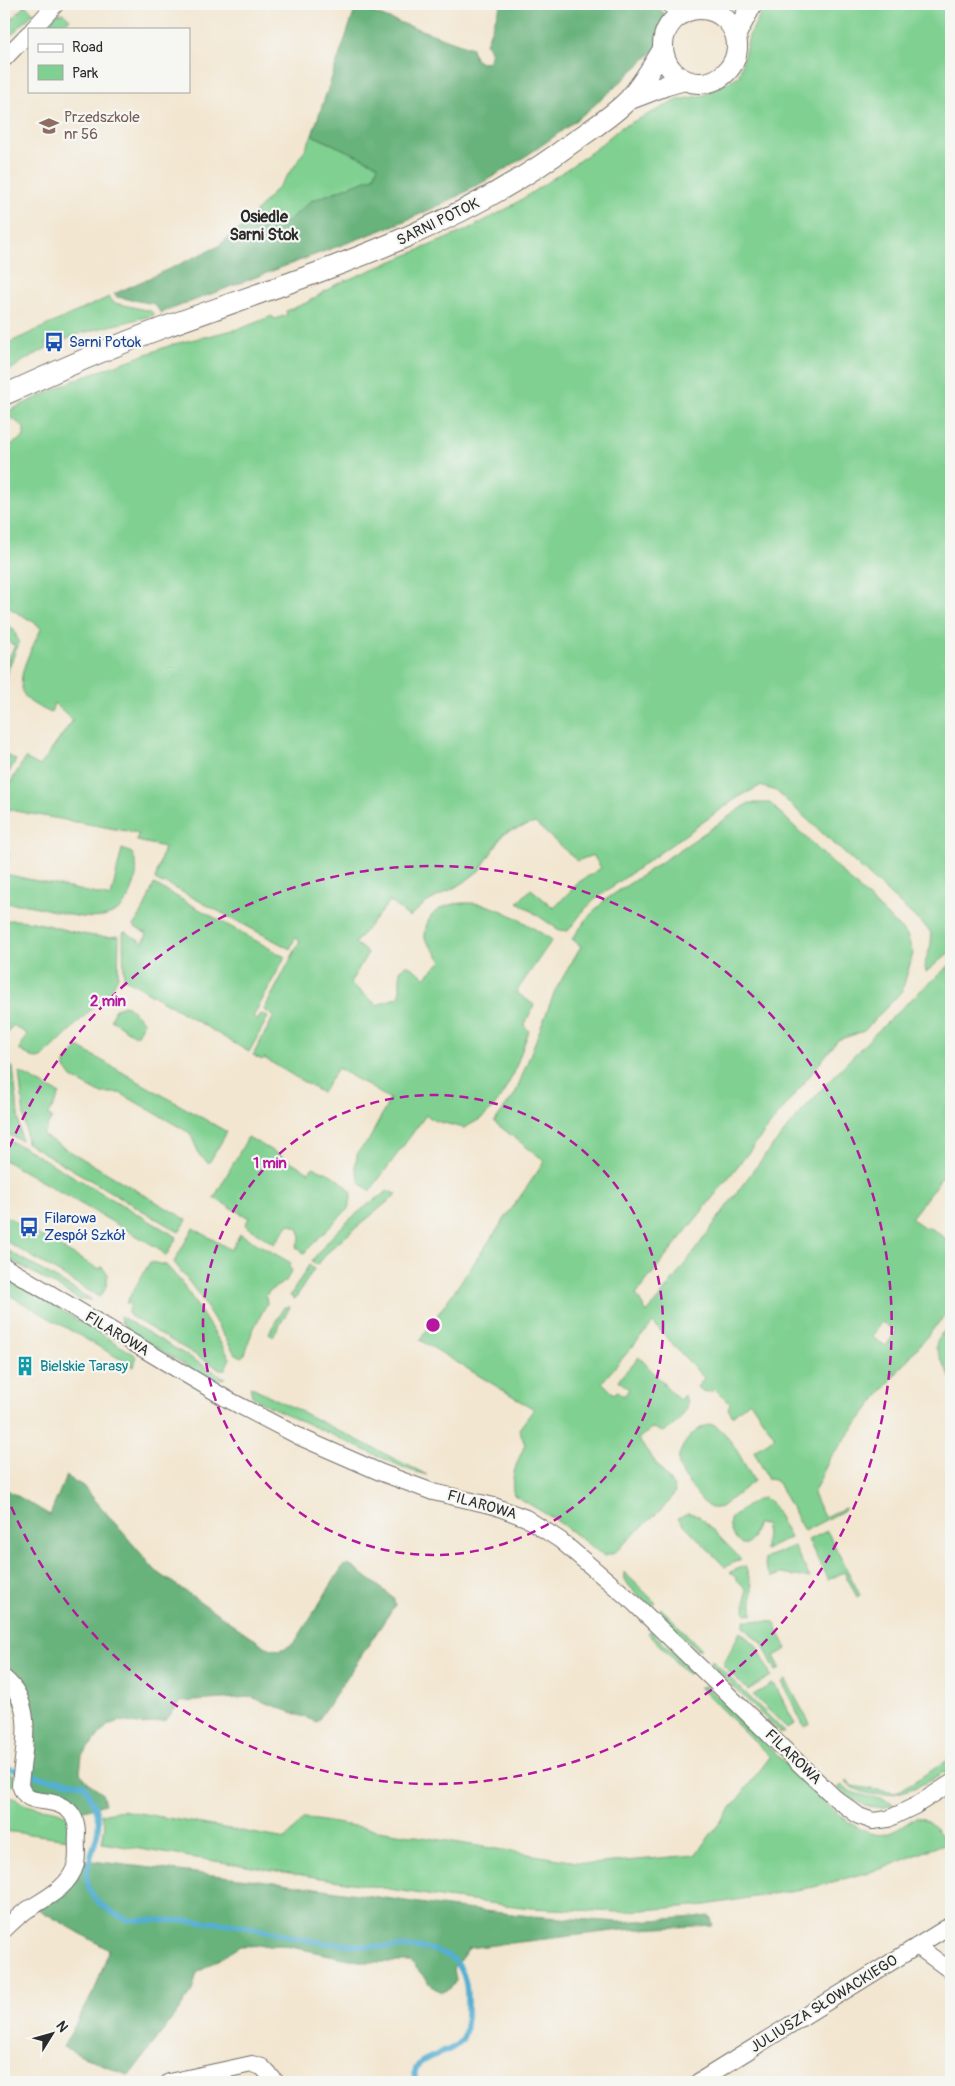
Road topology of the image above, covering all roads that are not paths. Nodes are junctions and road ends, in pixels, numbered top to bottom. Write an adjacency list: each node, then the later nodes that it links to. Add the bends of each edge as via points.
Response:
1 (56, 4): 5 (street)
2 (752, 4): 7 (street)
3 (708, 6): 4 (street); 7 (street, via 726,19)
4 (674, 10): 8 (street)
5 (34, 28)
6 (28, 34): 9 (street)
7 (736, 34): 10 (street, via 736,57 723,76 701,83)
8 (663, 49): 10 (street, via 673,71); 11 (street, SARNI POTOK)
9 (4, 59)
10 (686, 80): 11 (street, SARNI POTOK)
11 (628, 100): 12 (street, SARNI POTOK, via 554,157 508,187 433,227 145,334)
12 (4, 395)
13 (4, 1266): 15 (street, FILAROWA, via 227,1399 302,1438 433,1492 494,1506 526,1518 560,1540 635,1604 835,1798 859,1816 873,1821 888,1819)
14 (4, 1678): 17 (street, via 24,1710 26,1724 20,1785 24,1795 58,1804 75,1818 76,1862 70,1876 58,1890)
15 (951, 1783)
16 (951, 1926): 18 (street, JULIUSZA SŁOWACKIEGO)
17 (4, 1930)
18 (917, 1946): 19 (street); 22 (street, JULIUSZA SŁOWACKIEGO)
19 (951, 1971)
20 (169, 2082): 21 (street, via 252,2064 262,2067)
21 (276, 2082)
22 (698, 2082)

